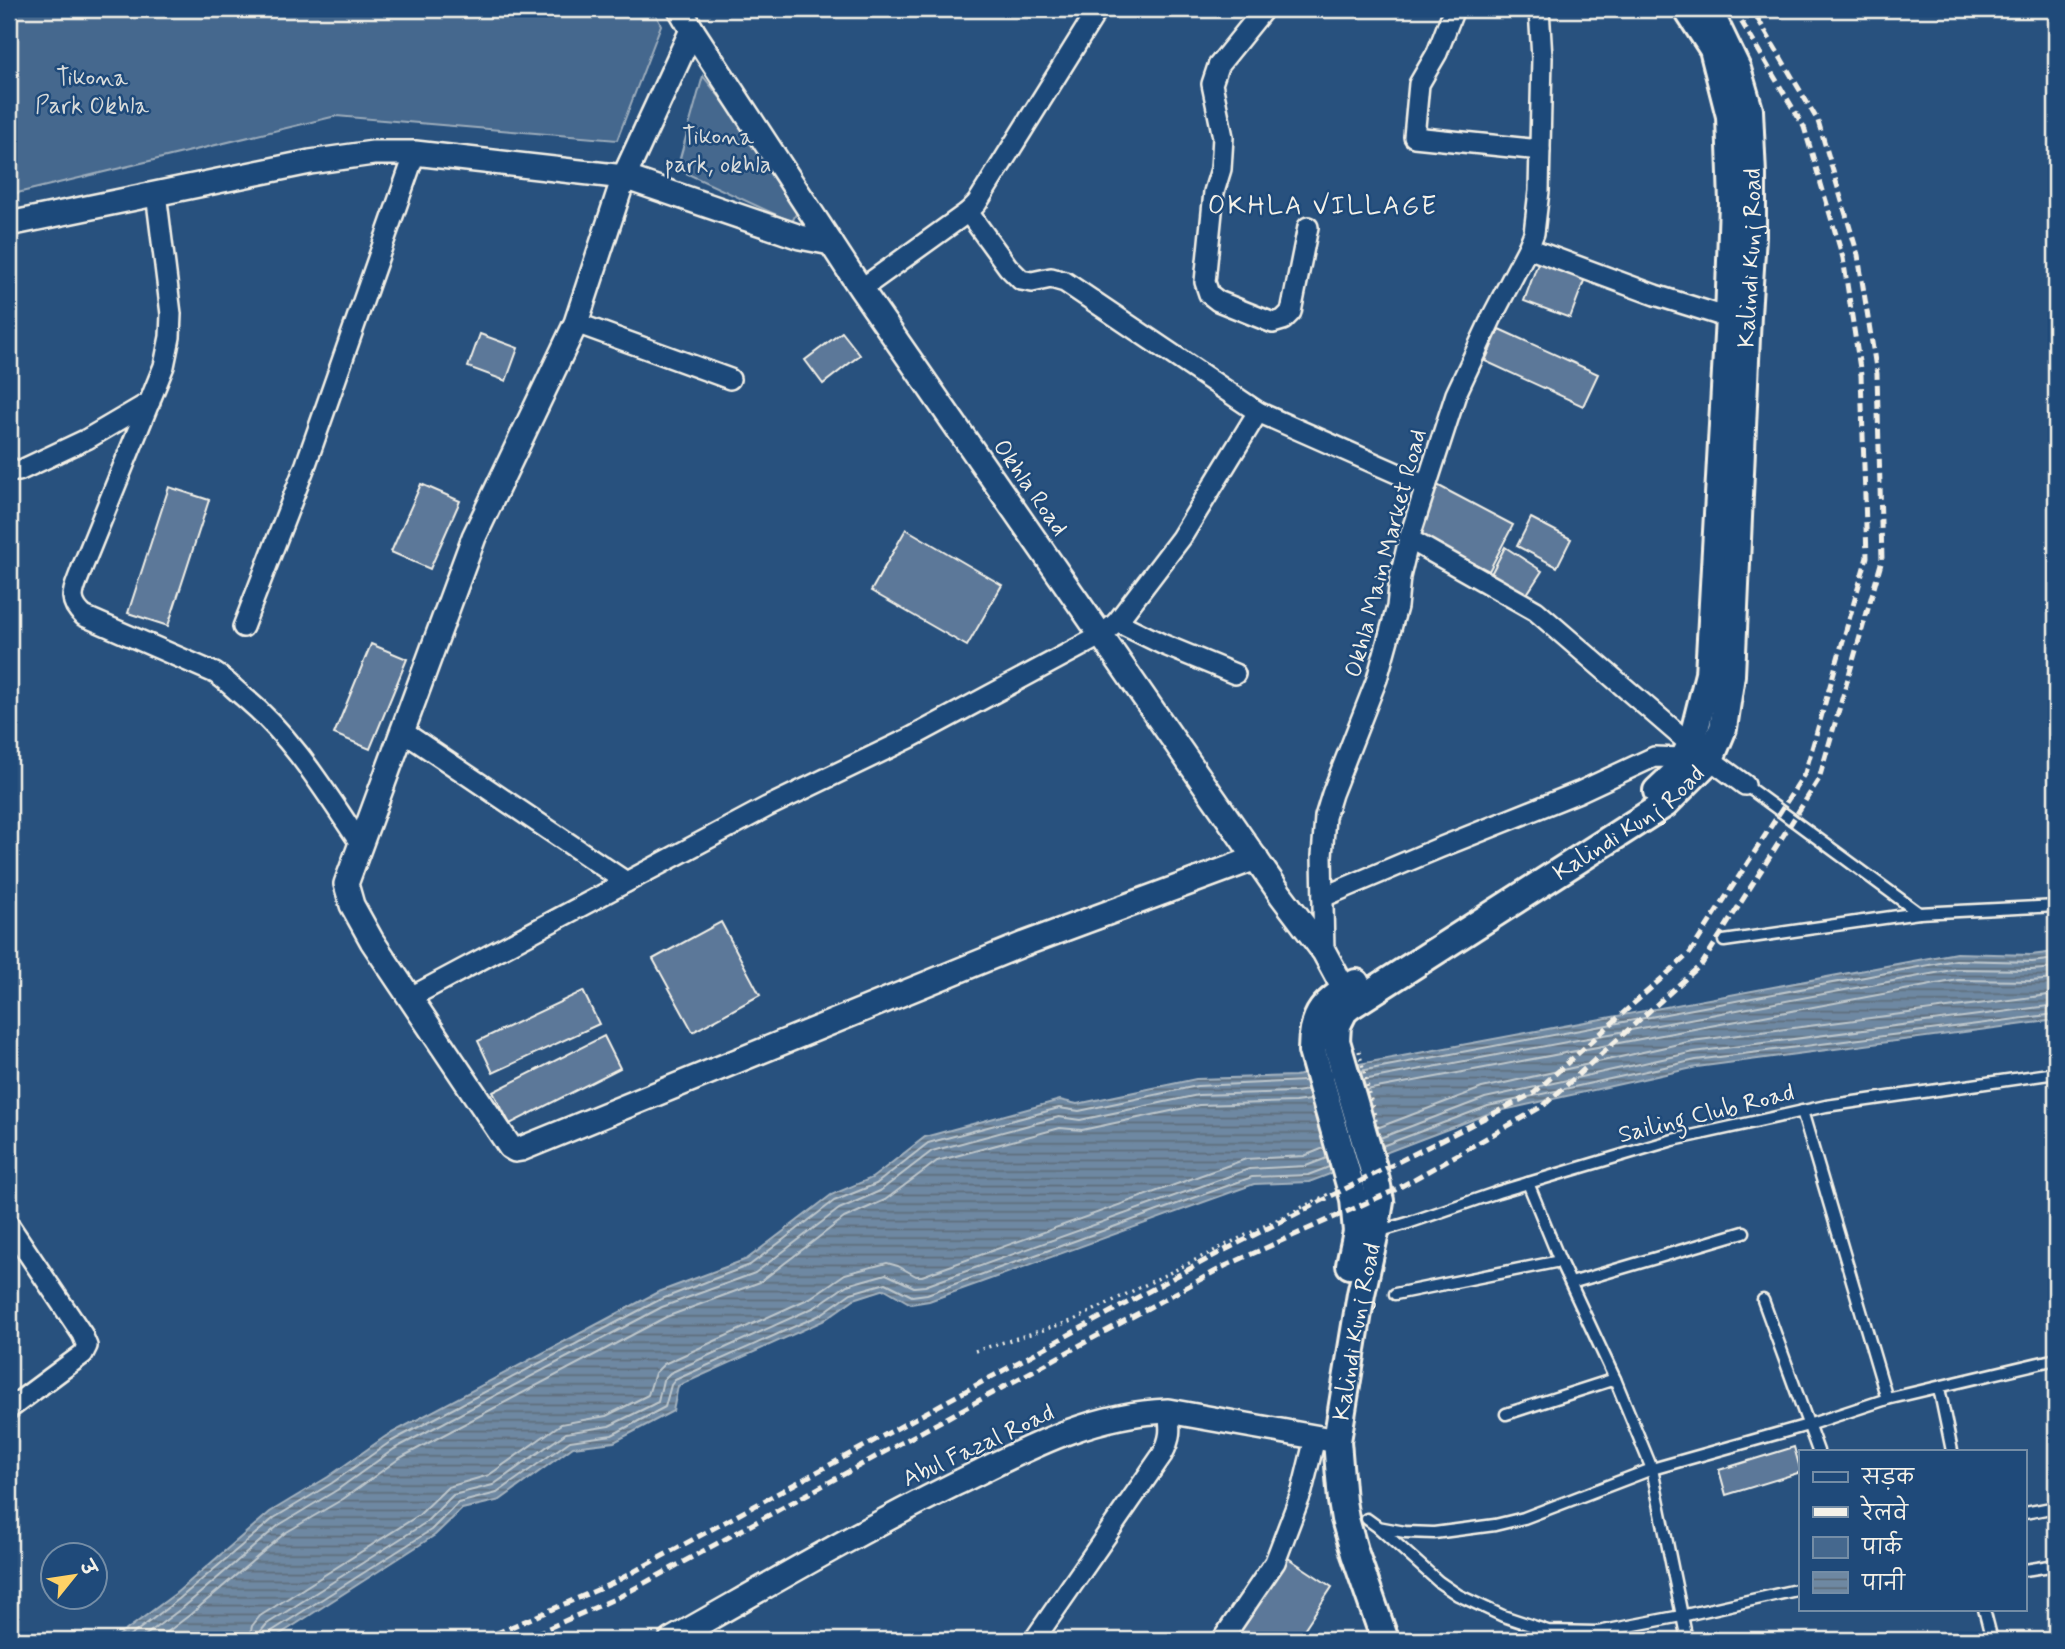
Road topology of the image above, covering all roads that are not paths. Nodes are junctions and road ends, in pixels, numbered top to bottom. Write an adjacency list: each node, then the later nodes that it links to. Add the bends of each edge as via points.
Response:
1 (680, 9): 8 (street, Okhla Road)
2 (1098, 9): 13 (street, via 991,183)
3 (1264, 9): 15 (street, via 1218,65 1212,84 1223,136 1204,273 1206,289 1218,301 1273,323 1283,320 1291,312)
4 (1454, 9): 9 (street, via 1419,84 1414,137)
5 (1539, 9): 9 (street, Okhla Main Market Road)
6 (1687, 9): 19 (main road, Kalindi Kunj Road, via 1713,49 1730,116)
7 (1709, 9): 31 (main road, Kalindi Kunj Road, via 1737,69 1749,110 1752,236 1731,675 1723,728)
8 (692, 30): 11 (street); 16 (street, Okhla Road)
9 (1540, 150): 17 (street, Okhla Main Market Road, via 1535,226)
10 (415, 153): 11 (street); 12 (street, via 347,156); 27 (street, via 306,464)
11 (624, 177): 16 (street, via 800,237); 20 (street)
12 (156, 193): 14 (street); 22 (street, via 171,314 164,366)
13 (968, 212): 18 (street); 23 (street, via 1021,280 1065,282)
14 (9, 224)
15 (1308, 227)
16 (831, 243): 18 (street, Okhla Road)
17 (1528, 248): 19 (street); 25 (street, Okhla Main Market Road, via 1456,394)
18 (862, 289): 28 (street, Okhla Road)
19 (1729, 318): 31 (main road, Kalindi Kunj Road, via 1709,674)
20 (576, 323): 21 (street); 30 (street, via 474,537)
21 (730, 379)
22 (150, 402): 24 (street, via 19,471); 33 (street, via 82,568 73,602 84,616 227,680 301,755)
23 (1258, 412): 25 (street); 28 (street, via 1181,538)
24 (9, 467)
25 (1426, 486): 26 (street, Okhla Main Market Road)
26 (1409, 539): 31 (street, via 1536,611); 36 (street, Okhla Main Market Road, via 1377,679 1325,817)
27 (243, 627)
28 (1110, 629): 29 (street, via 1162,644); 34 (street, Okhla Road); 35 (street, via 910,738)
29 (1235, 674)
30 (402, 731): 33 (street); 35 (street)
31 (1695, 754): 32 (street); 36 (street, via 1654,757 1579,793); 41 (main road, Kalindi Kunj Road, via 1636,808); 43 (main road, Kalindi Kunj Road, via 1665,804 1350,1006 1337,1025)
32 (1745, 785): 38 (lane)
33 (360, 843): 42 (street, via 347,876 348,894 372,942)
34 (1256, 858): 40 (street, Okhla Road); 42 (street, via 1024,944 517,1150 510,1147)
35 (626, 882): 42 (street)
36 (1323, 897): 40 (street, Okhla Main Market Road)
37 (2056, 906): 38 (lane)
38 (1919, 913): 39 (lane)
39 (1724, 942)
40 (1324, 953): 41 (street, Okhla Road)
41 (1345, 990): 43 (main road, Kalindi Kunj Road, via 1322,1009 1314,1029)
42 (409, 998)
43 (1336, 1050): 48 (main road, Kalindi Kunj Road, via 1374,1171 1380,1200); 54 (main road, Kalindi Kunj Road, via 1357,1233)
44 (2056, 1073): 45 (lane, Sailing Club Road)
45 (1802, 1111): 46 (lane, Sailing Club Road, via 1673,1140); 58 (lane)
46 (1528, 1183): 48 (lane, Sailing Club Road); 50 (lane)
47 (9, 1225): 59 (street, via 87,1346 83,1354)
48 (1375, 1232): 54 (main road, Kalindi Kunj Road, via 1361,1294)
49 (1744, 1232): 51 (lane)
50 (1560, 1261): 51 (lane); 52 (lane)
51 (1571, 1283): 56 (lane)
52 (1395, 1294)
53 (1763, 1300): 62 (lane)
54 (1347, 1329): 63 (main road, Kalindi Kunj Road)
55 (2056, 1359): 57 (lane)
56 (1615, 1379): 61 (lane); 66 (lane)
57 (1939, 1388): 58 (lane); 65 (lane)
58 (1887, 1399): 62 (lane)
59 (9, 1409)
60 (1168, 1411): 63 (street, Abul Fazal Road); 76 (street, Abul Fazal Road, via 1096,1421 1046,1439 897,1513); 77 (street, via 1171,1432 1162,1455)
61 (1506, 1414)
62 (1808, 1425): 64 (lane); 66 (lane)
63 (1326, 1440): 78 (street, via 1275,1562); 79 (main road, via 1329,1515); 80 (main road, via 1355,1555)
64 (1818, 1450)
65 (1952, 1450)
66 (1652, 1469): 70 (lane, via 1495,1525 1434,1533); 75 (lane)
67 (2056, 1507): 68 (lane)
68 (2026, 1513)
69 (1367, 1519): 70 (lane)
70 (1378, 1527): 75 (lane, via 1458,1595 1524,1624 1548,1631 1598,1632)
71 (2056, 1565): 72 (lane)
72 (2026, 1570)
73 (1799, 1589): 75 (lane)
74 (1984, 1610): 82 (lane)
75 (1681, 1616): 81 (lane)
76 (671, 1640)
77 (1034, 1640)
78 (1222, 1640)
79 (1368, 1640)
80 (1385, 1640)
81 (1687, 1640)
82 (1992, 1640)

